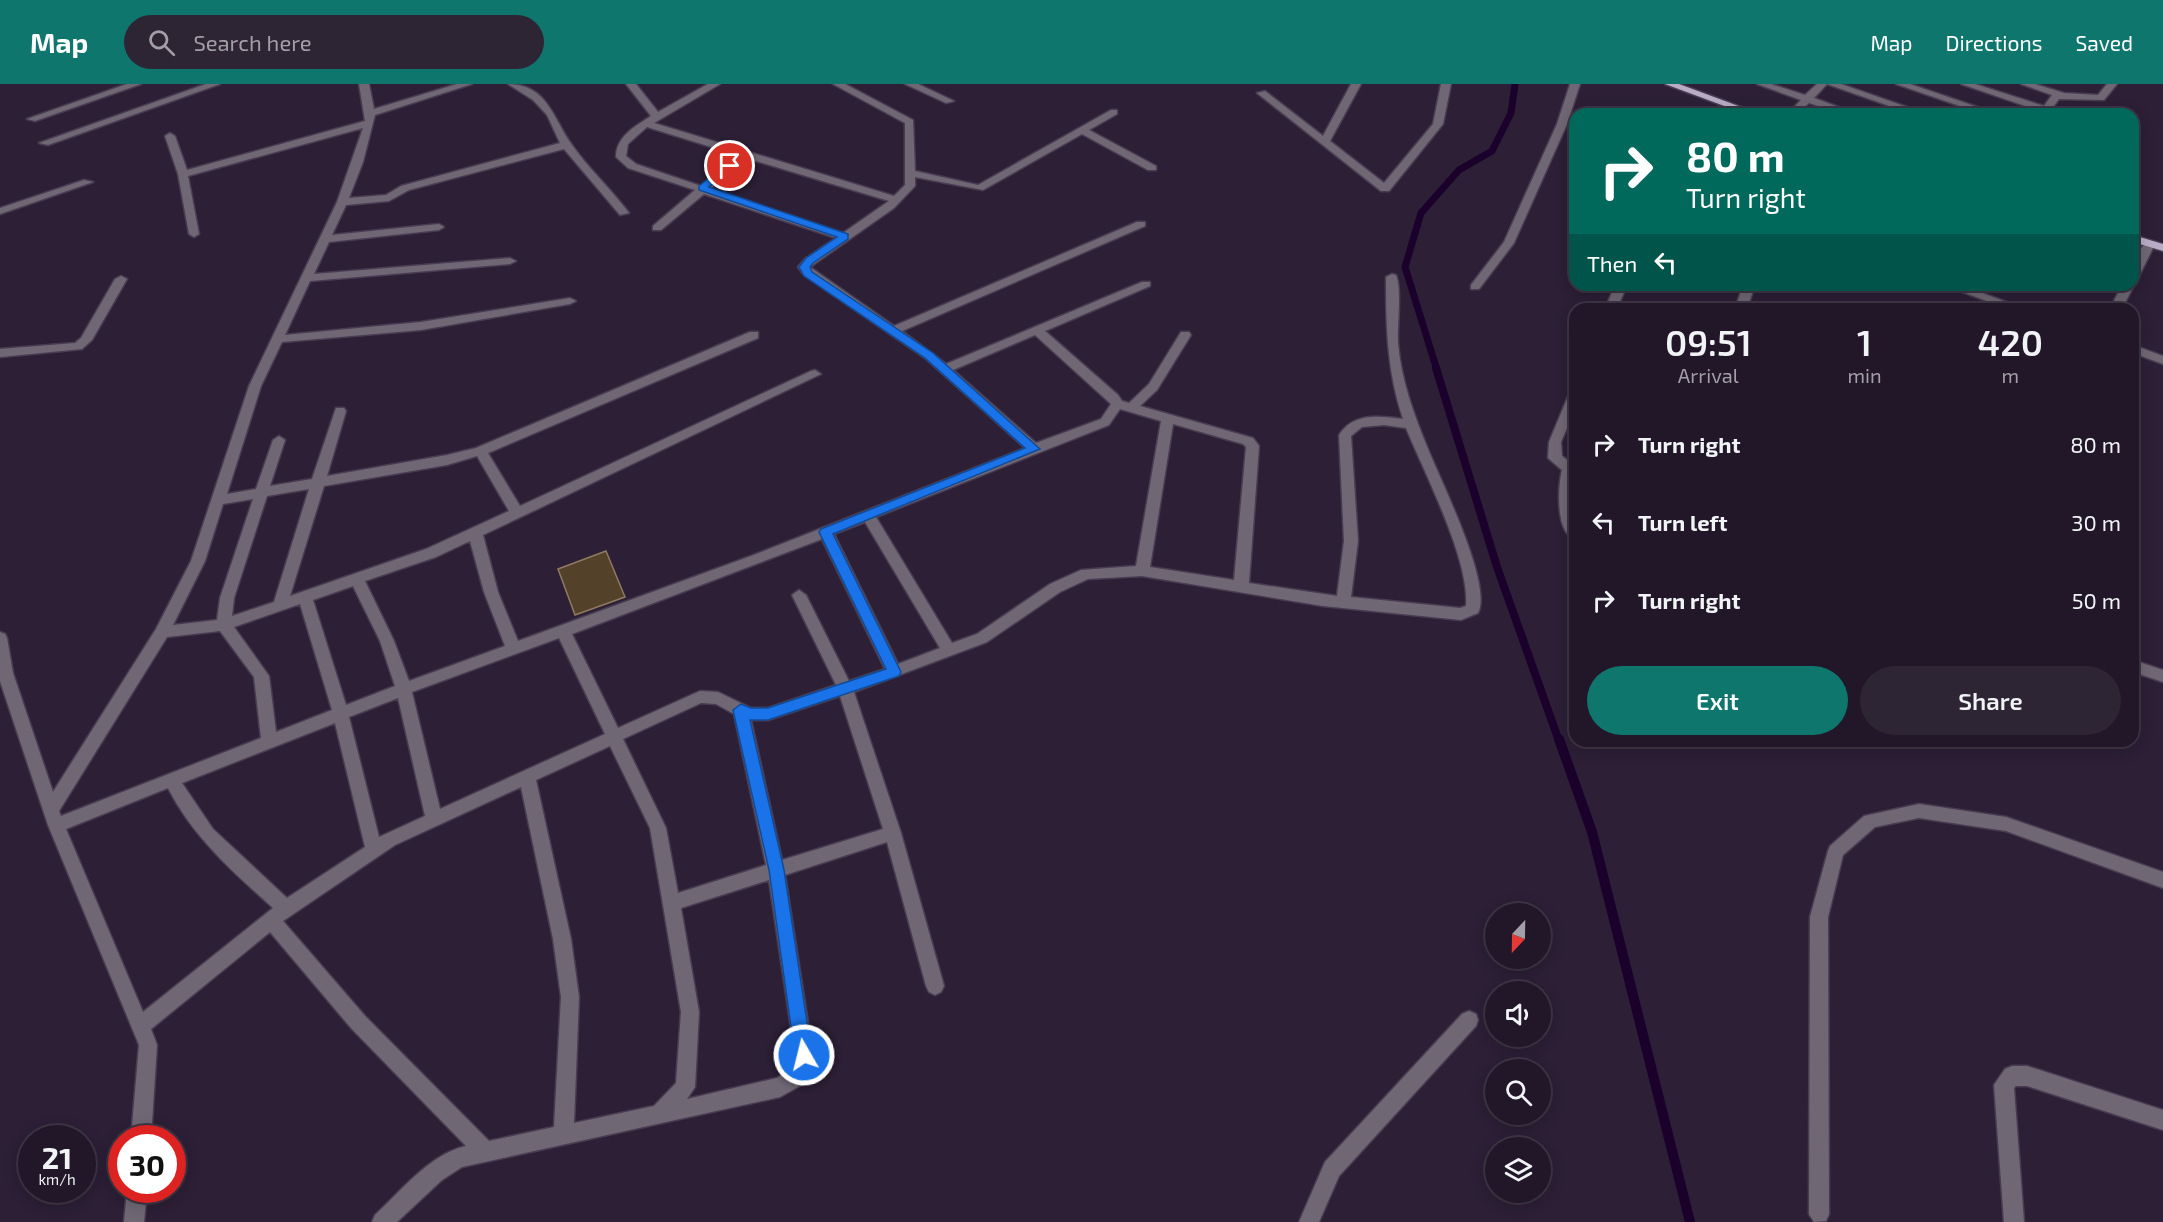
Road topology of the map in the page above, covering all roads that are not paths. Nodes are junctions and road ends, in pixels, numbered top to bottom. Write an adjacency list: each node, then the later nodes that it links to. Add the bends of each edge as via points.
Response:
1 (136, 84): 38 (street)
2 (177, 84): 24 (street)
3 (215, 84): 24 (street)
4 (364, 84): 36 (street)
5 (467, 84): 36 (street)
6 (513, 84): 44 (street, via 536,98 551,114)
7 (631, 84): 37 (street)
8 (716, 84): 37 (street)
9 (838, 84): 47 (street, via 910,122)
10 (910, 84): 27 (street)
11 (1356, 84): 42 (street)
12 (1446, 84): 42 (street, via 1437,124 1385,189)
13 (1575, 84): 70 (street, via 1562,124 1509,243)
14 (1670, 84): 28 (main road)
15 (1822, 84): 26 (street)
16 (1832, 84): 31 (street)
17 (1901, 84): 32 (street)
18 (1966, 84): 33 (street)
19 (2026, 84): 25 (street)
20 (2099, 84): 22 (street)
21 (1768, 85): 26 (street)
22 (2111, 86): 25 (street, via 2101,98)
23 (1262, 93): 42 (street)
24 (183, 95): 43 (street)
25 (2060, 95): 34 (street)
26 (1807, 99): 29 (street); 30 (street)
27 (949, 100)
28 (1738, 108)
29 (1798, 108)
30 (1834, 108)
31 (1904, 108)
32 (1975, 108)
33 (2034, 108)
34 (2049, 108)
35 (1114, 112): 40 (street)
36 (370, 118): 48 (street, via 267,153); 52 (street)
37 (658, 118): 39 (street)
38 (32, 119)
39 (647, 124): 45 (street); 50 (street, via 625,141 621,157 632,166)
40 (1082, 130): 46 (street); 47 (street, via 979,188)
41 (170, 136): 48 (street)
42 (1325, 142)
43 (44, 143)
44 (566, 144): 52 (street, via 405,188 389,198); 54 (street)
45 (744, 154): 50 (street); 51 (street)
46 (1152, 168)
47 (910, 173): 51 (street, via 910,186)
48 (183, 174): 58 (street)
49 (88, 182): 53 (street)
50 (702, 188): 57 (street); 59 (street)
51 (895, 200): 59 (street)
52 (342, 202): 60 (street)
53 (0, 211)
54 (624, 213)
55 (1141, 224): 75 (street)
56 (439, 227): 60 (street)
57 (657, 228)
58 (194, 234)
59 (844, 237): 75 (street, via 809,261 804,267 807,273)
60 (324, 239): 67 (street)
61 (2139, 240): 62 (main road)
62 (2150, 244): 63 (main road); 65 (street)
63 (2163, 248)
64 (510, 261): 67 (street)
65 (2139, 265)
66 (1392, 277): 89 (street, via 1391,344)
67 (306, 278): 78 (street)
68 (122, 279): 80 (street, via 86,340 78,346)
69 (1146, 284): 74 (street)
70 (1475, 287)
71 (1967, 291): 73 (street)
72 (570, 301): 78 (street, via 422,326)
73 (2002, 303)
74 (1037, 330): 82 (street); 84 (street)
75 (893, 331): 82 (street)
76 (754, 334): 92 (street)
77 (1185, 334): 85 (street, via 1153,387)
78 (277, 339): 97 (street, via 255,386)
79 (2139, 351): 81 (street)
80 (0, 353)
81 (2163, 360)
82 (944, 369): 91 (street)
83 (815, 374): 98 (street)
84 (1117, 404): 85 (street); 91 (street, via 1105,422)
85 (1131, 408): 88 (street)
86 (1569, 408): 93 (street, via 1555,442 1555,459)
87 (340, 411): 95 (street)
88 (1168, 419): 103 (street); 105 (street, via 1248,441 1253,446)
89 (1412, 424): 108 (street, via 1360,421 1350,425 1345,435 1351,541); 108 (street, via 1458,532 1475,598 1473,609 1461,614)
90 (279, 440): 96 (street)
91 (1034, 449): 99 (street)
92 (480, 451): 95 (street); 98 (street)
93 (1569, 470)
94 (1569, 482): 100 (street, via 1564,498)
95 (315, 483): 96 (street); 109 (street)
96 (259, 493): 97 (street); 110 (street, via 226,598)
97 (218, 500): 112 (street, via 198,561)
98 (517, 512): 101 (street)
99 (868, 515): 102 (street); 115 (street)
100 (1569, 523)
101 (475, 532): 104 (street, via 431,553); 114 (street, via 491,592)
102 (826, 532): 111 (street); 118 (street)
103 (1142, 571): 105 (street); 115 (street, via 1086,574 1054,588 982,638)
104 (357, 579): 107 (street); 121 (street, via 387,641)
105 (1241, 587): 108 (street)
106 (799, 596): 120 (street)
107 (305, 597): 109 (street); 123 (street, via 330,666)
108 (1343, 602)
109 (280, 606): 110 (street)
110 (224, 625): 112 (street); 125 (street, via 261,676)
111 (563, 631): 114 (street); 124 (street)
112 (162, 632): 128 (street)
113 (0, 638): 116 (street)
114 (514, 649): 121 (street)
115 (950, 651): 118 (street)
116 (2, 668): 128 (street)
117 (2139, 668): 119 (street)
118 (894, 672): 120 (street)
119 (2163, 676)
120 (845, 688): 122 (street, via 768,714); 130 (street)
121 (404, 689): 123 (street); 129 (street)
122 (741, 710): 124 (street, via 718,698 700,697); 132 (street)
123 (339, 715): 125 (street); 131 (street)
124 (612, 738): 126 (street); 134 (street, via 658,828)
125 (269, 741): 127 (street)
126 (527, 775): 129 (street); 142 (street, via 562,939 570,998)
127 (172, 780): 128 (street); 135 (street, via 182,805)
128 (54, 817): 138 (street)
129 (434, 819): 131 (street)
130 (893, 833): 132 (street); 136 (street)
131 (374, 850): 135 (street)
132 (776, 870): 134 (street); 139 (street, via 804,1055 798,1076 780,1087)
133 (2163, 880): 145 (street, via 2006,824 1919,811 1870,821 1836,851 1819,917)
134 (671, 903): 139 (street, via 690,1011 685,1087)
135 (278, 914): 138 (street); 143 (street, via 358,1022)
136 (935, 986)
137 (1469, 1020): 148 (street, via 1332,1169)
138 (140, 1026): 141 (street, via 148,1045)
139 (659, 1115): 142 (street)
140 (2163, 1120): 149 (street, via 2027,1076 2012,1076 2004,1085)
141 (142, 1125)
142 (564, 1135): 143 (street)
143 (485, 1152): 147 (street, via 458,1158 435,1173)
144 (136, 1203): 146 (street)
145 (1819, 1214)
146 (134, 1222)
147 (382, 1222)
148 (1309, 1222)
149 (2014, 1222)

